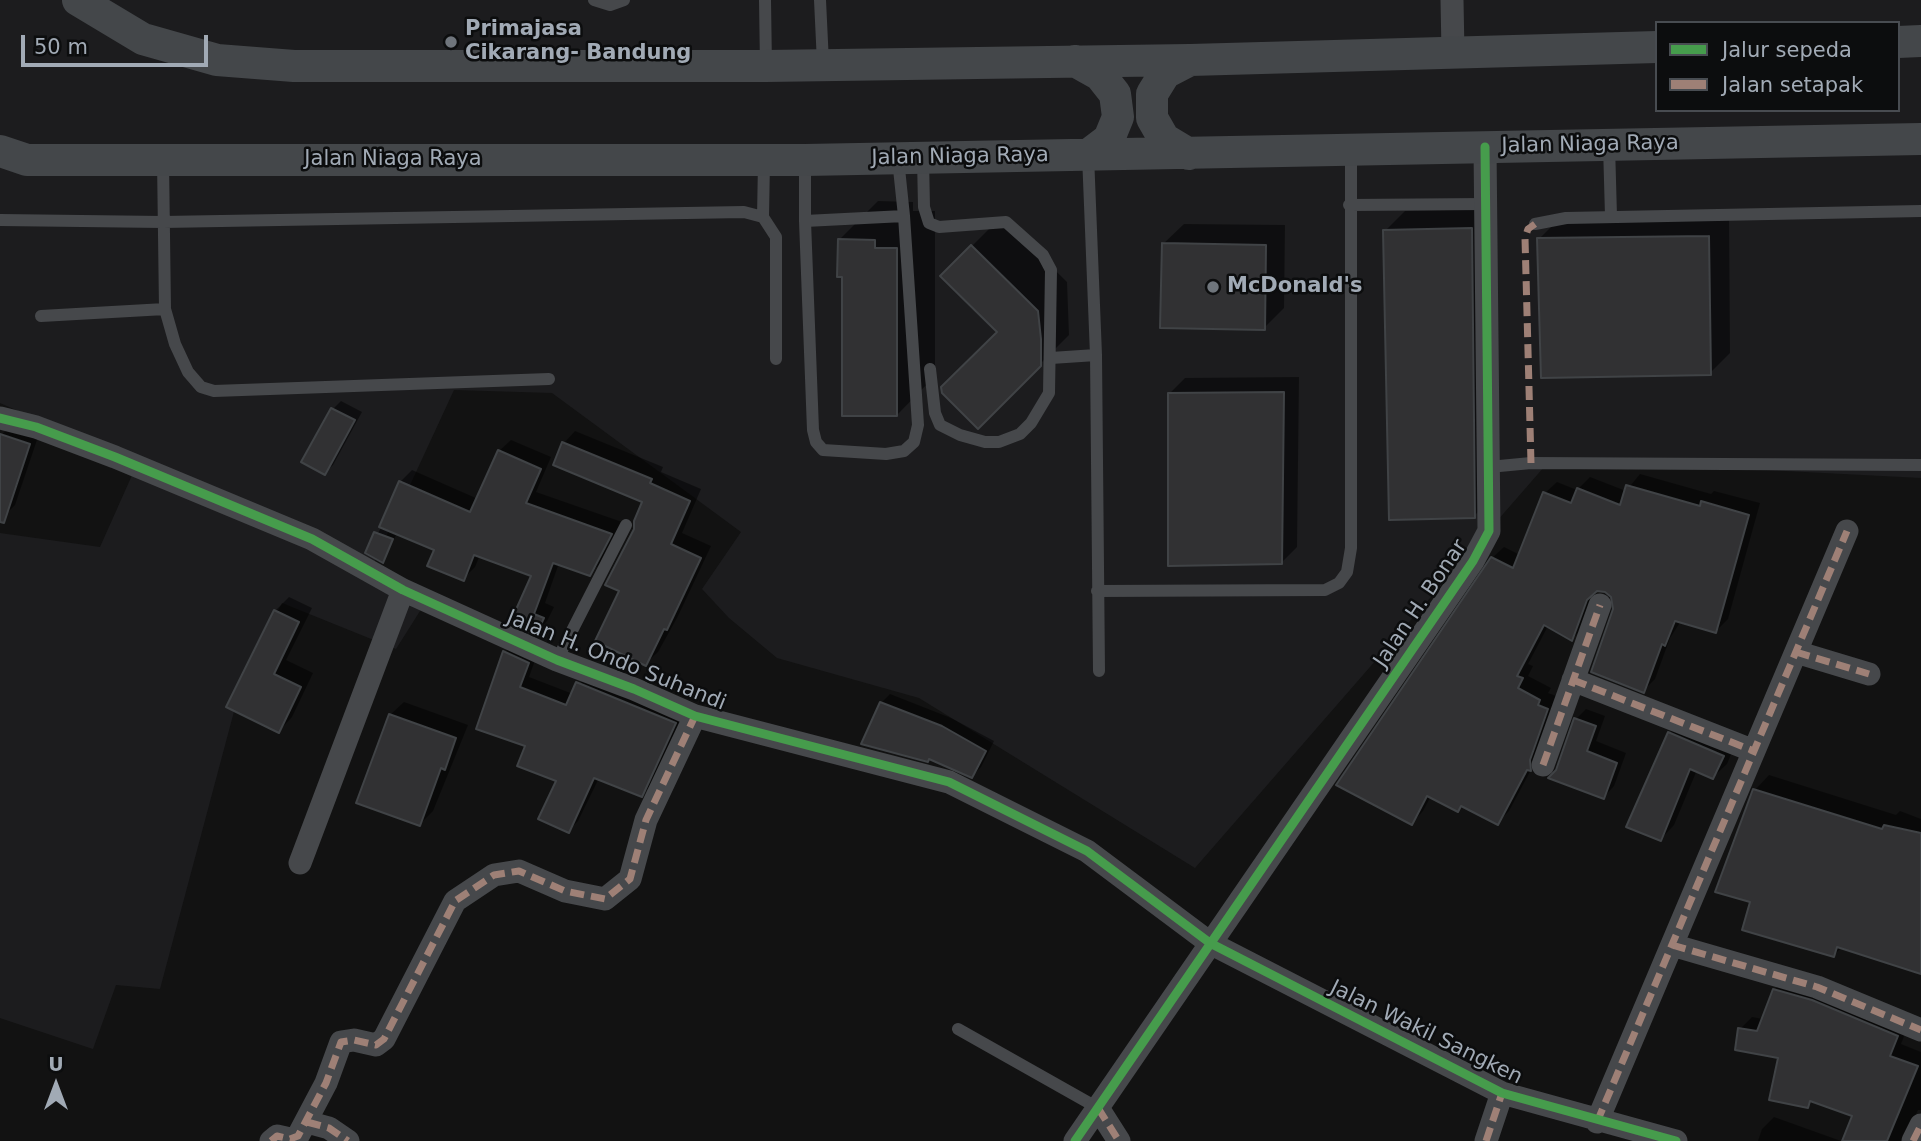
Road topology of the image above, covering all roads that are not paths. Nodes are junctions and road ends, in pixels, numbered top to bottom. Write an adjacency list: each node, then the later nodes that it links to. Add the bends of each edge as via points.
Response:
1 (78, 0): 14 (main road, via 143,39 217,60 294,66)
2 (594, 0): 3 (lane, via 610,5)
3 (624, 0)
4 (765, 0): 14 (lane)
5 (820, 0): 13 (lane)
6 (1452, 0): 10 (street)
7 (1900, 41): 8 (main road)
8 (1921, 41)
9 (1655, 47): 10 (main road)
10 (1453, 52): 11 (main road)
11 (1190, 60): 12 (main road); 20 (main road, via 1165,73 1152,94 1152,118 1164,139)
12 (1074, 61): 13 (main road); 21 (main road, via 1100,75 1115,94 1118,117 1110,139)
13 (823, 64): 14 (main road)
14 (766, 66)
15 (1921, 139): 16 (main road, Jalan Niaga Raya)
16 (1609, 145): 17 (main road, Jalan Niaga Raya); 30 (lane)
17 (1485, 147): 18 (main road, Jalan Niaga Raya); 26 (street, Jalan H. Bonar)
18 (1351, 150): 20 (main road, Jalan Niaga Raya); 27 (lane)
19 (0, 151): 23 (main road, Jalan Niaga Raya, via 27,160)
20 (1189, 154): 21 (main road, Jalan Niaga Raya)
21 (1088, 155): 22 (main road, Jalan Niaga Raya); 38 (lane)
22 (911, 158): 25 (main road, Jalan Niaga Raya); 29 (lane); 39 (lane, via 929,223 939,227 1006,222 1048,261)
23 (163, 160): 24 (main road, Jalan Niaga Raya); 34 (lane)
24 (764, 160): 25 (main road, Jalan Niaga Raya); 31 (lane)
25 (804, 160): 33 (lane)
26 (1486, 204): 27 (lane); 45 (street, Jalan H. Bonar)
27 (1349, 205): 49 (lane, via 1351,548 1347,572 1325,590)
28 (1921, 211): 30 (lane)
29 (904, 216): 33 (lane); 33 (lane, via 918,425 914,442 904,451 886,454 836,453 823,450 816,442)
30 (1611, 216): 35 (lane)
31 (763, 217): 34 (lane, via 744,212); 40 (lane, via 776,237)
32 (0, 220): 34 (lane)
33 (805, 221)
34 (163, 222): 36 (lane)
35 (1535, 223)
36 (165, 309): 37 (lane); 42 (lane, via 188,372 201,387 214,391)
37 (41, 316)
38 (1096, 355): 39 (lane); 49 (lane)
39 (1051, 358): 41 (lane, via 1049,393 1041,408 1020,434 999,442 961,435 940,425)
40 (776, 359)
41 (930, 369)
42 (548, 379)
43 (0, 418): 48 (street, Jalan H. Ondo Suhandi, via 36,427 312,539)
44 (1921, 465): 45 (lane, via 1531,463)
45 (1489, 467): 60 (street, Jalan H. Bonar, via 1491,516 1482,548)
46 (626, 525): 52 (lane)
47 (1847, 531): 51 (street)
48 (403, 590): 52 (street, Jalan H. Ondo Suhandi); 59 (street)
49 (1097, 591): 53 (lane)
50 (1600, 606): 55 (street)
51 (1796, 652): 54 (street); 57 (street)
52 (557, 660): 56 (street, Jalan H. Ondo Suhandi)
53 (1099, 671)
54 (1869, 674)
55 (1573, 680): 57 (street); 58 (street)
56 (695, 716): 60 (street, Jalan H. Ondo Suhandi, via 949,782 1087,851); 66 (street, via 646,820 630,879 605,899 565,891 519,871 494,874 455,901 384,1039 376,1045 341,1042)
57 (1754, 751): 61 (street)
58 (1543, 765)
59 (300, 863)
60 (1210, 943): 64 (street, Jalan Wakil Sangken); 65 (street, Jalan H. Bonar)
61 (1672, 945): 63 (street, via 1817,987); 67 (street)
62 (958, 1029): 65 (lane)
63 (1921, 1030)
64 (1502, 1093): 67 (street, Jalan Wakil Sangken); 73 (street)
65 (1098, 1108): 71 (street, Jalan H. Bonar); 72 (street)
66 (307, 1122): 69 (street, via 298,1136 277,1136); 70 (street, via 329,1128)
67 (1597, 1122): 74 (street, Jalan Wakil Sangken)
68 (1921, 1125): 75 (street)
69 (271, 1141)
70 (348, 1141)
71 (1075, 1141)
72 (1119, 1141)
73 (1486, 1141)
74 (1676, 1141)
75 (1913, 1141)

